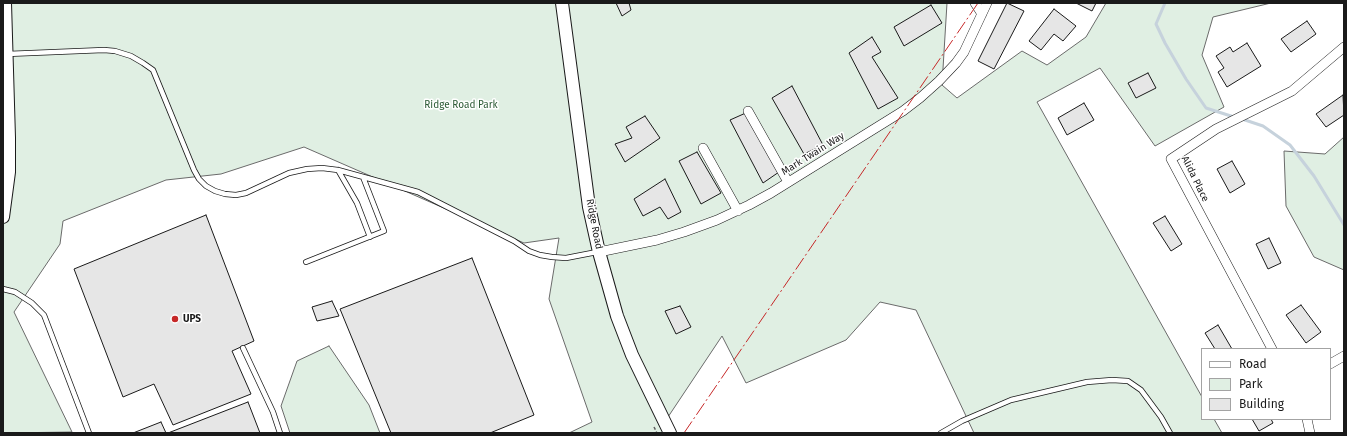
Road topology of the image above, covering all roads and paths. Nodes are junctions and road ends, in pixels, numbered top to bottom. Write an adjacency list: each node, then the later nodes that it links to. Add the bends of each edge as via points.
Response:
1 (5, 3): 7 (street)
2 (562, 3): 16 (street, Ridge Road, via 588,199)
3 (974, 3): 5 (street)
4 (987, 3): 5 (street, Mark Twain Way)
5 (982, 14): 12 (street, Mark Twain Way, via 964,52 939,82 903,111)
6 (1344, 47): 20 (street, Alida Place, via 1292,90 1216,129 1171,159)
7 (5, 54): 10 (lane, via 104,50 131,56 143,63 153,70 199,179 215,191 236,195 289,173 322,168); 14 (street, via 10,138 9,172)
8 (748, 110): 12 (street)
9 (703, 148): 13 (street)
10 (338, 170): 11 (lane); 15 (lane, via 357,203)
11 (363, 177): 15 (lane, via 384,231); 16 (lane, via 418,192 540,255 566,258)
12 (788, 182): 13 (street, Mark Twain Way)
13 (738, 211): 16 (street, Mark Twain Way, via 657,240)
14 (3, 217)
15 (370, 237): 17 (lane)
16 (599, 252): 26 (street, Ridge Road, via 617,316 632,356)
17 (306, 262)
18 (3, 289): 24 (lane, via 15,292 44,315)
19 (244, 348): 25 (lane)
20 (1271, 348)
21 (1344, 356): 22 (street)
22 (1331, 363)
23 (1307, 420): 29 (street)
24 (89, 433)
25 (280, 433)
26 (670, 433)
27 (941, 433): 28 (lane, via 1011,400 1087,382 1112,380 1128,380 1142,390)
28 (1170, 433)
29 (1310, 433)

